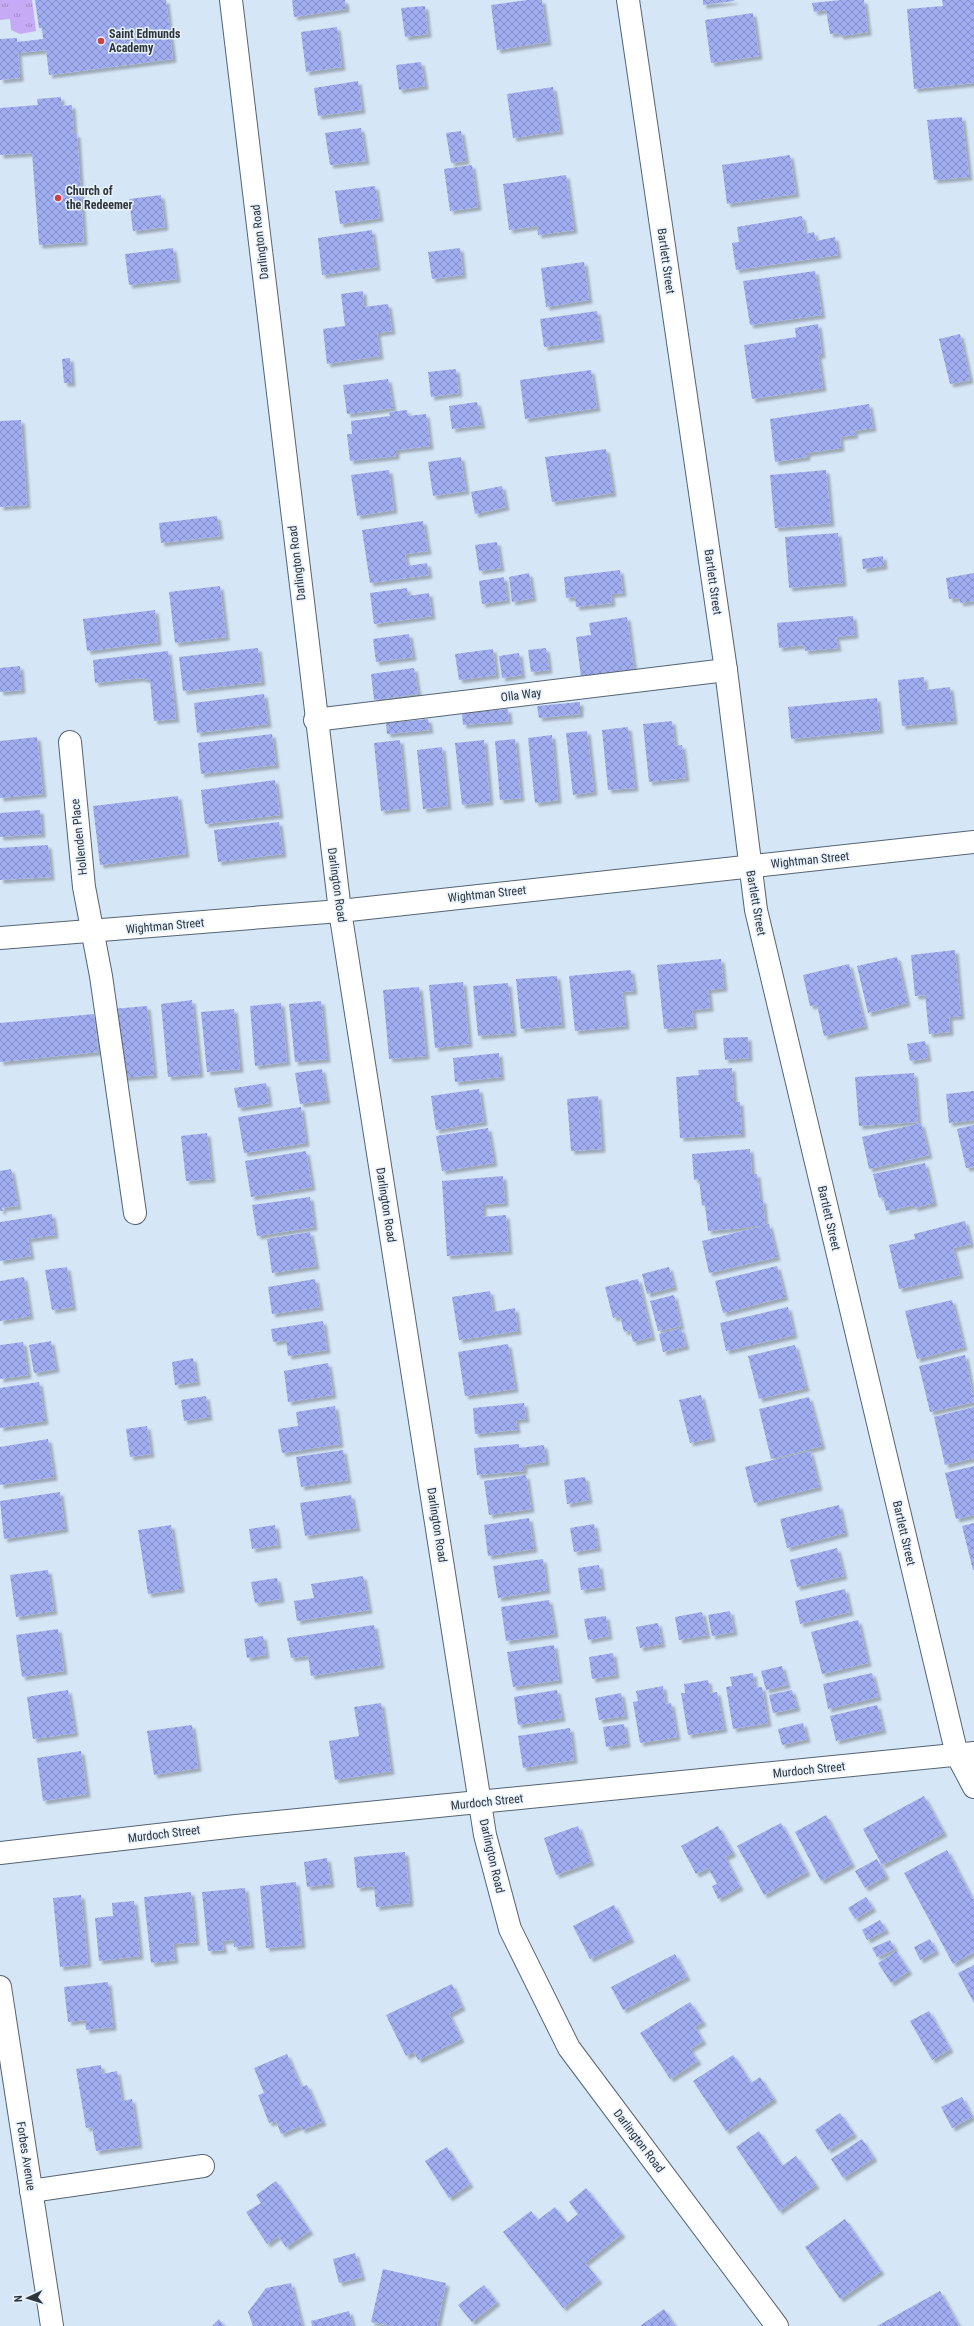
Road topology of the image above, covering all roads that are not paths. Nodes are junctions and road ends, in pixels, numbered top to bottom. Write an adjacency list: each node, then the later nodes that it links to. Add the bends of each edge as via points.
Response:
1 (231, 0): 4 (street, Darlington Road)
2 (628, 0): 3 (street, Bartlett Street)
3 (726, 670): 4 (street, Olla Way); 7 (street, Bartlett Street)
4 (316, 720): 8 (street, Darlington Road)
5 (70, 742): 9 (street, Hollenden Place, via 84,887)
6 (974, 842): 7 (street, Wightman Street)
7 (750, 866): 8 (street, Wightman Street); 12 (street, Bartlett Street, via 756,910)
8 (340, 911): 9 (street, Wightman Street); 14 (street, Darlington Road)
9 (92, 932): 10 (street, Wightman Street); 11 (street, Hollenden Place, via 101,976)
10 (0, 938)
11 (135, 1213)
12 (965, 1754): 13 (street, Bartlett Street); 14 (street, Murdoch Street)
13 (974, 1786)
14 (481, 1802): 15 (street, Murdoch Street); 20 (street, Darlington Road, via 485,1835 510,1929 569,2048)
15 (0, 1853)
16 (0, 1987): 18 (street, Forbes Avenue)
17 (203, 2166): 18 (street)
18 (32, 2191): 19 (street, Forbes Avenue)
19 (52, 2326)
20 (777, 2326)

